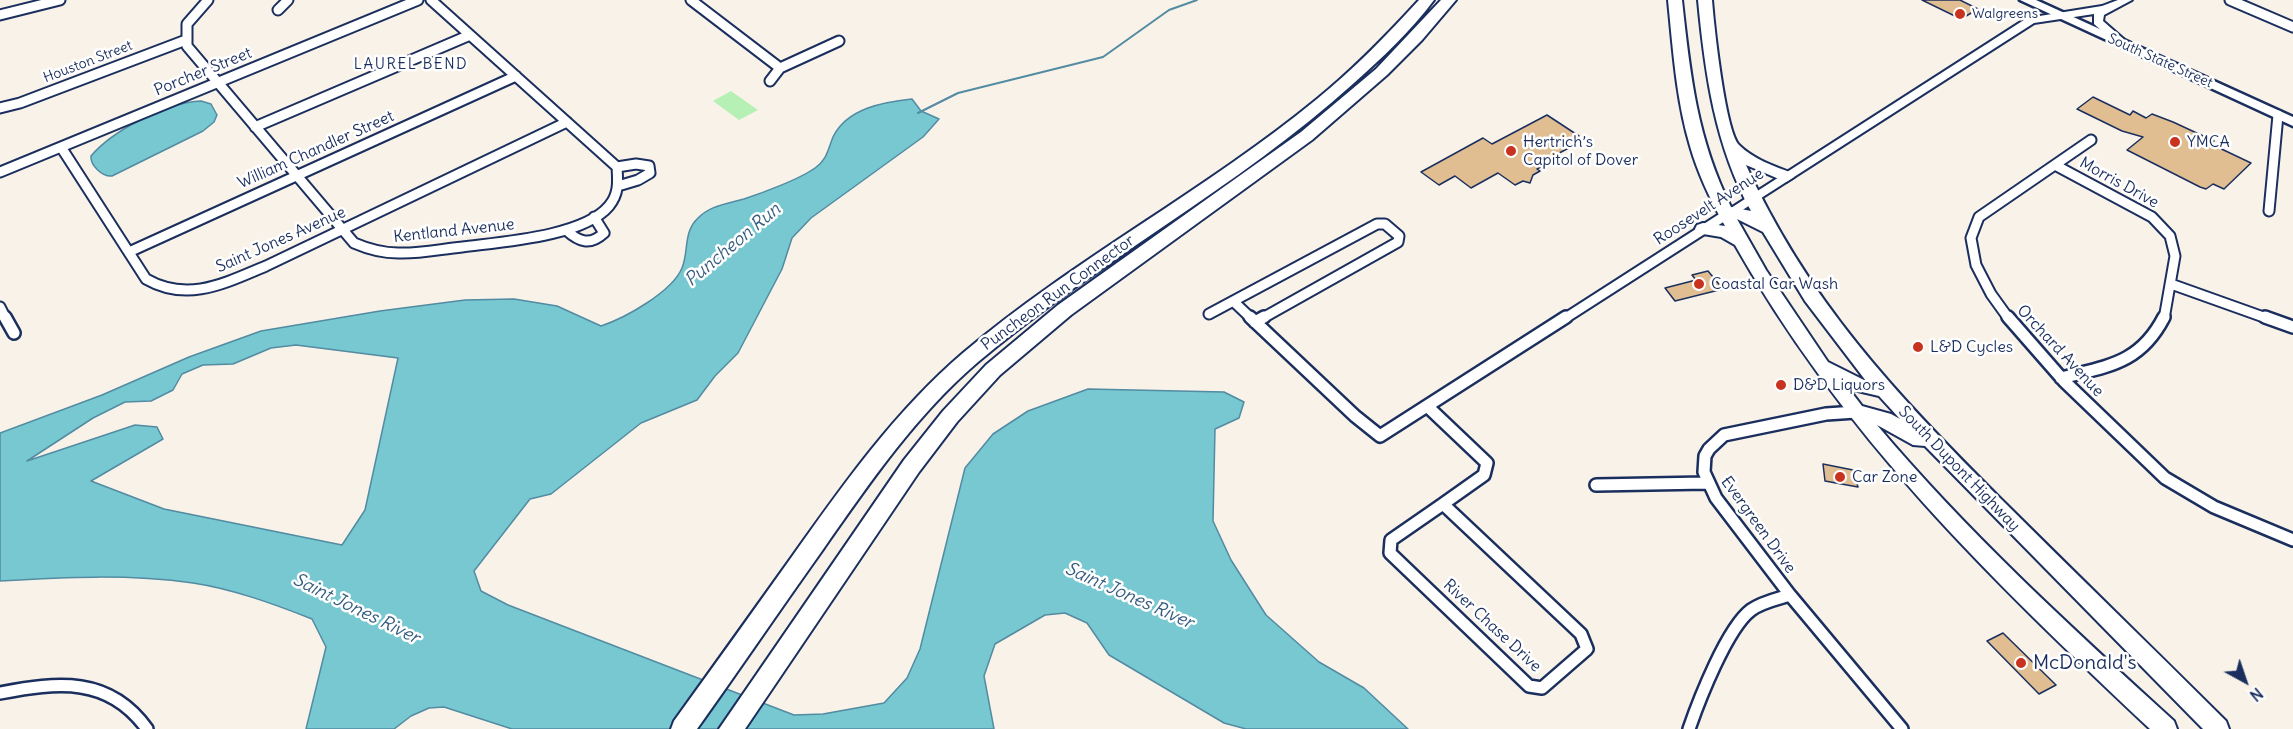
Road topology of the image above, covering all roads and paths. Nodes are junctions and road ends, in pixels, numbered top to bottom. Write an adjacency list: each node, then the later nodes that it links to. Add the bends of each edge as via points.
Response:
1 (60, 0): 16 (street)
2 (208, 0): 21 (street, via 187,24)
3 (288, 0): 15 (street)
4 (418, 0): 27 (street, Porcher Street)
5 (431, 0): 20 (street)
6 (691, 0): 24 (street)
7 (1427, 0): 73 (highway, Puncheon Run Connector, via 1368,62 1296,123 1025,314 967,360 888,444)
8 (1449, 0): 74 (highway, Puncheon Run Connector, via 1387,68 1318,128 1076,301 980,382 922,450)
9 (1676, 0): 18 (highway)
10 (1705, 0): 28 (highway, South Dupont Highway)
11 (2026, 0): 17 (main road, South State Street)
12 (2127, 0): 14 (street, Roosevelt Avenue)
13 (2230, 0): 19 (street)
14 (2105, 9): 17 (street, Roosevelt Avenue); 23 (street, via 2098,22)
15 (278, 10)
16 (0, 15)
17 (2059, 15): 23 (main road, South State Street); 41 (street, Roosevelt Avenue, via 2025,23)
18 (1677, 22): 28 (highway, via 1694,26 1702,37 1709,80); 45 (highway, via 1698,146)
19 (2293, 27)
20 (470, 35): 25 (street); 33 (street)
21 (186, 40): 27 (street, Kentland Avenue); 29 (street, Houston Street)
22 (839, 41): 24 (street)
23 (2124, 45): 30 (main road, South State Street)
24 (780, 68): 26 (street)
25 (516, 76): 31 (street); 40 (street, William Chandler Street)
26 (770, 81)
27 (217, 82): 33 (street, Kentland Avenue); 36 (street, Porcher Street)
28 (1720, 102): 35 (highway, South Dupont Highway)
29 (0, 108)
30 (2278, 115): 32 (main road, South State Street); 44 (street)
31 (567, 122): 38 (street); 47 (street, Saint Jones Avenue)
32 (2293, 122)
33 (255, 127): 40 (street, Kentland Avenue)
34 (2091, 140): 37 (street, Orchard Avenue)
35 (1731, 146): 41 (highway, via 1752,162); 43 (highway, South Dupont Highway)
36 (61, 147): 39 (street, Porcher Street); 52 (street, Saint Jones Avenue)
37 (2055, 165): 53 (street, Morris Drive, via 2163,226 2174,245); 61 (street, Orchard Avenue, via 1979,217 1971,234 1976,262 1995,302)
38 (617, 167): 42 (street); 42 (street, via 645,164 650,173)
39 (0, 172)
40 (296, 176): 47 (street, Kentland Avenue); 52 (street, William Chandler Street)
41 (1786, 177): 43 (street, Roosevelt Avenue)
42 (618, 186): 46 (street, Kentland Avenue, via 612,200)
43 (1753, 198): 45 (street, Roosevelt Avenue); 50 (highway, South Dupont Highway)
44 (2269, 211)
45 (1728, 214): 49 (street, Roosevelt Avenue); 50 (highway, via 1748,216); 51 (highway)
46 (594, 217): 48 (street, Kentland Avenue); 48 (street, via 604,233 592,242 577,241)
47 (341, 230): 48 (street, Kentland Avenue, via 367,251 392,253 536,238); 52 (street, Saint Jones Avenue, via 238,278 194,290 154,285)
48 (566, 230)
49 (1703, 230): 51 (highway, via 1725,232); 63 (street, Roosevelt Avenue)
50 (1768, 230): 62 (highway, South Dupont Highway, via 1835,333)
51 (1741, 241): 60 (highway)
52 (129, 252)
53 (2171, 284): 58 (street); 61 (street, Morris Drive, via 2164,318 2149,343 2121,362)
54 (1233, 302): 56 (street); 57 (street); 57 (street, via 1377,224 1384,224 1399,236 1398,242)
55 (0, 307): 59 (street)
56 (1209, 314)
57 (1255, 322): 63 (street, Roosevelt Avenue, via 1380,436)
58 (2293, 327)
59 (14, 333)
60 (1815, 359): 62 (highway, via 1855,385); 64 (highway)
61 (2061, 378): 69 (street, Orchard Avenue, via 2182,490)
62 (1882, 389): 65 (highway, South Dupont Highway)
63 (1427, 406): 68 (street, River Chase Drive, via 1487,463 1484,475)
64 (1856, 412): 65 (highway, via 1904,429); 66 (street, Evergreen Drive, via 1826,414 1724,435 1712,443 1705,456); 77 (highway, via 1894,460 1981,552)
65 (1955, 466): 78 (highway, South Dupont Highway)
66 (1706, 483): 67 (street); 70 (street, Evergreen Drive)
67 (1596, 485)
68 (1443, 504): 68 (street, River Chase Drive, via 1581,634 1587,650 1542,688 1529,686 1390,553 1392,540)
69 (2293, 540)
70 (1790, 596): 75 (street, Evergreen Drive, via 1747,613 1697,705); 76 (street, Evergreen Drive)
71 (0, 694): 72 (street, via 31,686 87,687 111,694)
72 (147, 729)
73 (683, 729)
74 (731, 729)
75 (1689, 729)
76 (1902, 729)
77 (2166, 729)
78 (2218, 729)

